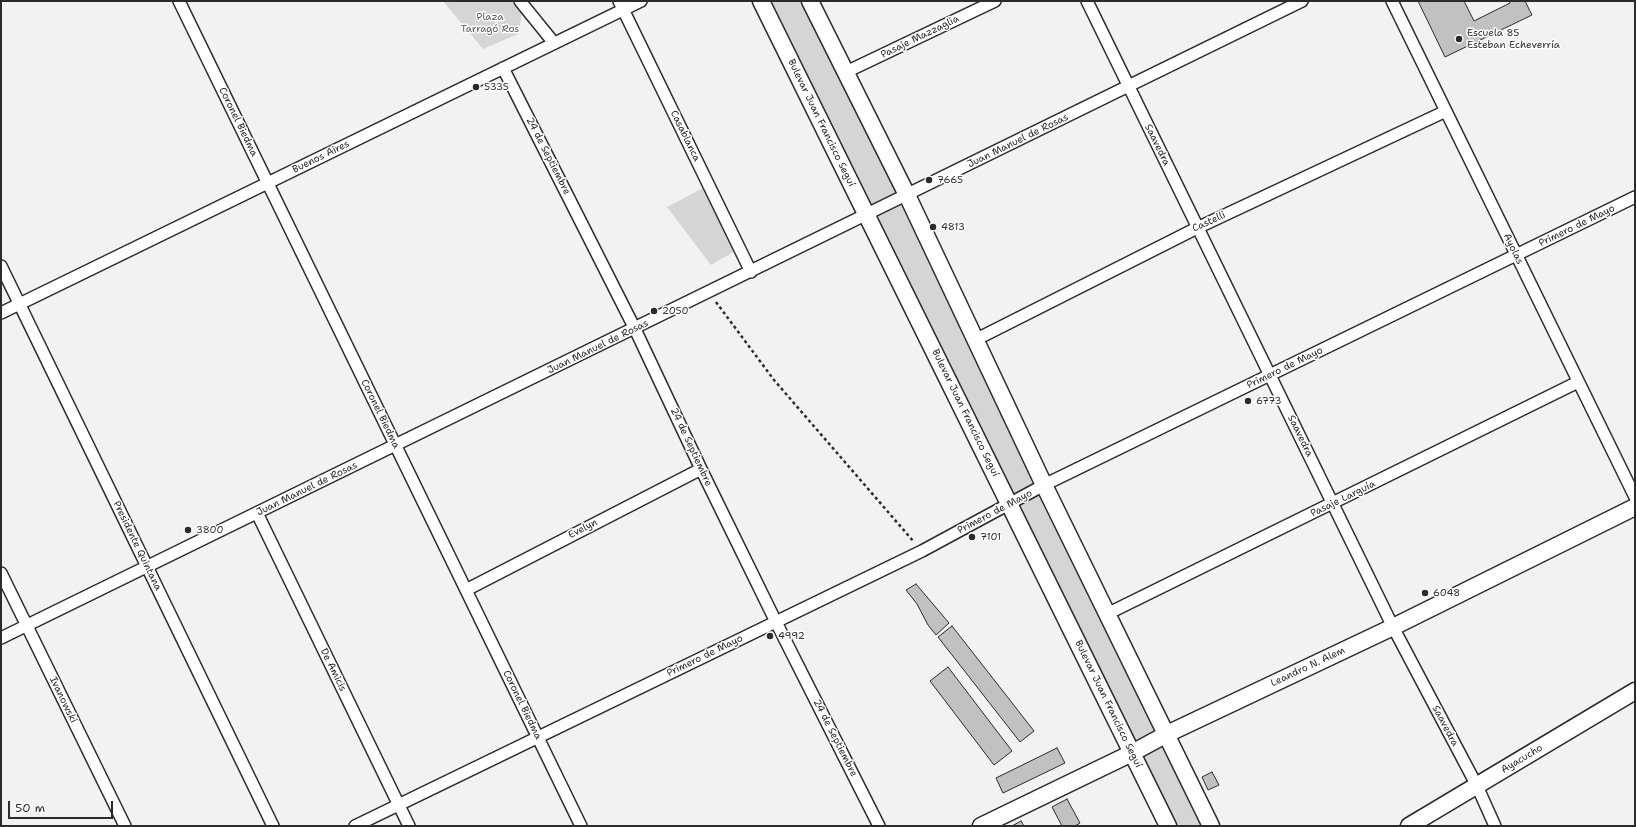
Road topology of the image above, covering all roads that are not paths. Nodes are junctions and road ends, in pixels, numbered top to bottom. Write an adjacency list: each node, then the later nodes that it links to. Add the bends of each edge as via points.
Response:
1 (179, 1): 16 (street, Coronel Biedma)
2 (520, 1): 11 (street)
3 (641, 1): 10 (street, Buenos Aires)
4 (761, 1): 19 (main road, Bulevar Juan Francisco Seguí)
5 (810, 1): 13 (main road)
6 (995, 1): 13 (street, Pasaje Mazzaglia)
7 (1086, 1): 14 (street, Saavedra)
8 (1302, 1): 14 (street, Juan Manuel de Rosas)
9 (1392, 1): 15 (street, Ayolas)
10 (621, 5): 11 (street, Buenos Aires); 23 (street, Casablanca)
11 (554, 43): 12 (street, Buenos Aires)
12 (503, 68): 16 (street, Buenos Aires); 26 (street, 24 de Septiembre)
13 (844, 73): 17 (main road)
14 (1128, 86): 17 (street, Juan Manuel de Rosas); 20 (street, Saavedra)
15 (1446, 111): 20 (street, Castelli); 21 (street, Ayolas)
16 (268, 183): 24 (street, Buenos Aires); 30 (street, Coronel Biedma)
17 (907, 195): 19 (street, Juan Manuel de Rosas); 27 (main road)
18 (1635, 197): 21 (street, Primero de Mayo)
19 (867, 215): 23 (street, Juan Manuel de Rosas); 35 (main road, Bulevar Juan Francisco Seguí)
20 (1197, 228): 27 (street, Castelli); 28 (street, Saavedra)
21 (1516, 255): 28 (street, Primero de Mayo); 29 (street, Ayolas)
22 (1, 266): 24 (street, Presidente Quintana)
23 (751, 272): 26 (street, Juan Manuel de Rosas)
24 (19, 304): 25 (street, Buenos Aires); 38 (street, Presidente Quintana)
25 (1, 313)
26 (635, 329): 30 (street, Juan Manuel de Rosas); 31 (street, 24 de Septiembre)
27 (975, 340): 32 (main road)
28 (1270, 375): 32 (street, Primero de Mayo); 34 (street, Saavedra)
29 (1578, 382): 33 (street, Ayolas); 34 (street, Pasaje Larguía)
30 (396, 446): 37 (street, Juan Manuel de Rosas); 40 (street, Coronel Biedma)
31 (701, 469): 40 (street, Evelyn); 42 (street, 24 de Septiembre)
32 (1044, 485): 35 (street, Primero de Mayo); 41 (main road)
33 (1635, 497)
34 (1333, 504): 41 (street, Pasaje Larguía); 44 (street, Saavedra)
35 (1009, 505): 42 (street, Primero de Mayo, via 922,551); 49 (main road, Bulevar Juan Francisco Seguí)
36 (1635, 507): 44 (main road, Leandro N. Alem)
37 (257, 513): 38 (street, Juan Manuel de Rosas); 51 (street, De Amicis)
38 (147, 567): 43 (street, Juan Manuel de Rosas); 53 (street, Presidente Quintana)
39 (1, 573): 43 (street, Ivanowski)
40 (466, 590): 48 (street, Coronel Biedma)
41 (1107, 614): 47 (main road)
42 (776, 622): 48 (street, Primero de Mayo); 57 (street, 24 de Septiembre)
43 (27, 626): 45 (street, Juan Manuel de Rosas); 52 (street, Ivanowski)
44 (1393, 627): 47 (main road, Leandro N. Alem); 50 (street, Saavedra)
45 (1, 638)
46 (1635, 691): 50 (main road, Ayacucho)
47 (1167, 734): 49 (main road, Leandro N. Alem); 60 (main road)
48 (538, 737): 51 (street, Primero de Mayo); 56 (street, Coronel Biedma)
49 (1132, 752): 58 (main road, Leandro N. Alem); 59 (main road, Bulevar Juan Francisco Seguí)
50 (1477, 786): 61 (main road, Ayacucho); 62 (street, Saavedra)
51 (399, 805): 54 (street, Primero de Mayo); 55 (street, De Amicis)
52 (125, 826)
53 (273, 826)
54 (355, 826)
55 (409, 826)
56 (581, 826)
57 (879, 826)
58 (981, 826)
59 (1168, 826)
60 (1211, 826)
61 (1409, 826)
62 (1495, 826)

